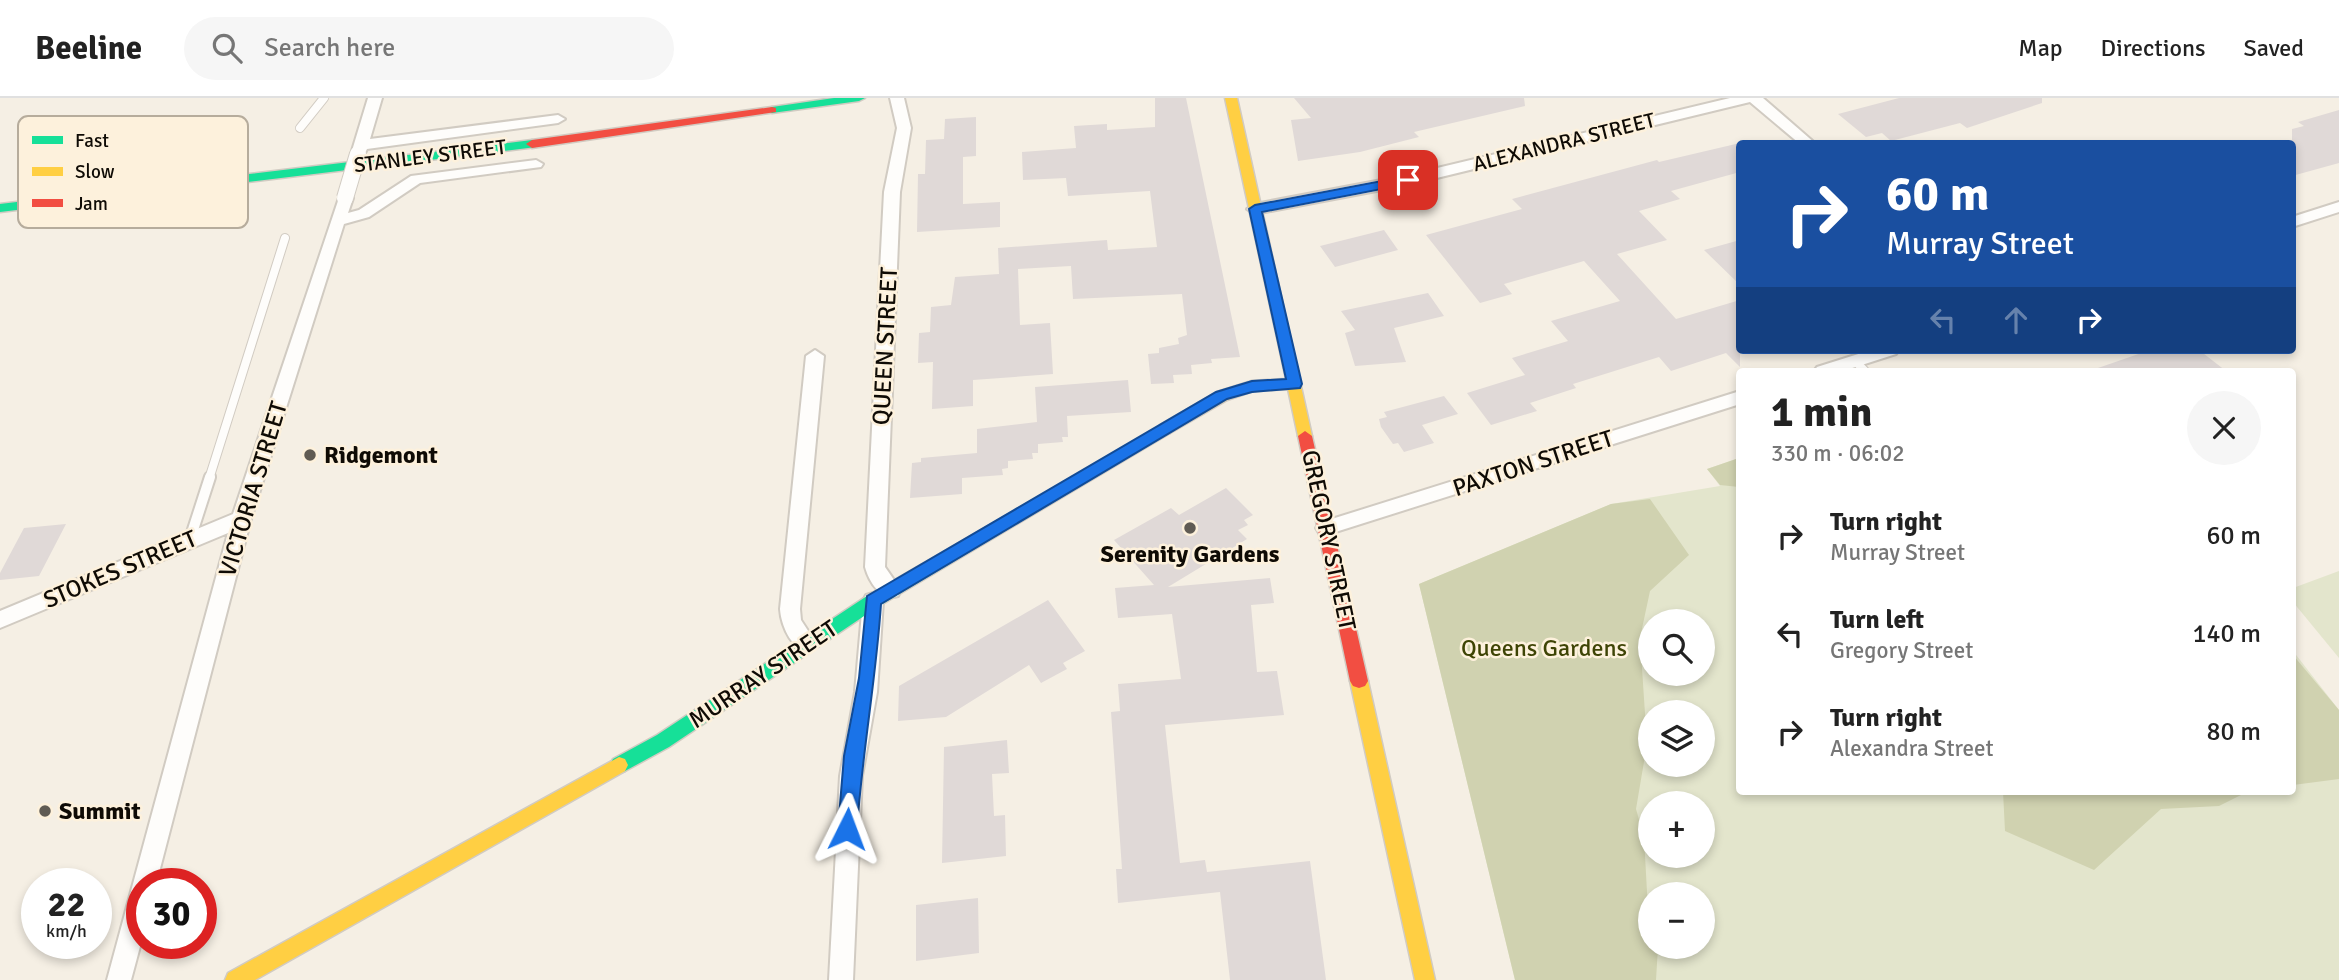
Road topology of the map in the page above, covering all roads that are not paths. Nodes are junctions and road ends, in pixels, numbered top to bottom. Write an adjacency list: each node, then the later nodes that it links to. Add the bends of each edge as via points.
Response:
1 (324, 98): 9 (lane)
2 (374, 98): 11 (street, VICTORIA STREET)
3 (859, 98): 13 (street, STANLEY STREET)
4 (897, 98): 29 (street, QUEEN STREET, via 904,128 892,192 875,567)
5 (1748, 98): 17 (street, ALEXANDRA STREET, via 1408,180)
6 (1754, 98): 10 (street)
7 (1231, 99): 17 (street, GREGORY STREET)
8 (558, 120): 11 (street, STANLEY STREET)
9 (300, 128)
10 (1804, 140)
11 (359, 150): 18 (street, VICTORIA STREET, bridge)
12 (536, 163): 18 (street, STANLEY STREET, via 416,179 364,214)
13 (248, 178)
14 (18, 206): 16 (street, STANLEY STREET)
15 (2339, 207): 19 (street)
16 (0, 208)
17 (1255, 209): 24 (street, GREGORY STREET)
18 (339, 220): 26 (street, VICTORIA STREET)
19 (2296, 221)
20 (285, 238): 28 (lane)
21 (1882, 354): 23 (street)
22 (815, 356): 31 (street, via 790,609 791,622)
23 (1860, 366)
24 (1295, 384): 27 (street, GREGORY STREET); 29 (street, MURRAY STREET, via 1252,386 1222,396)
25 (1736, 398): 27 (street, PAXTON STREET)
26 (241, 519): 28 (street, STOKES STREET); 32 (street, VICTORIA STREET)
27 (1326, 528): 37 (street, GREGORY STREET)
28 (190, 539): 30 (street, STOKES STREET)
29 (882, 596): 31 (street, MURRAY STREET); 36 (street, via 851,776)
30 (0, 620)
31 (806, 643): 35 (street, MURRAY STREET, via 663,741)
32 (148, 868)
33 (126, 951): 34 (street)
34 (118, 980)
35 (235, 980)
36 (841, 980)
37 (1425, 980)

